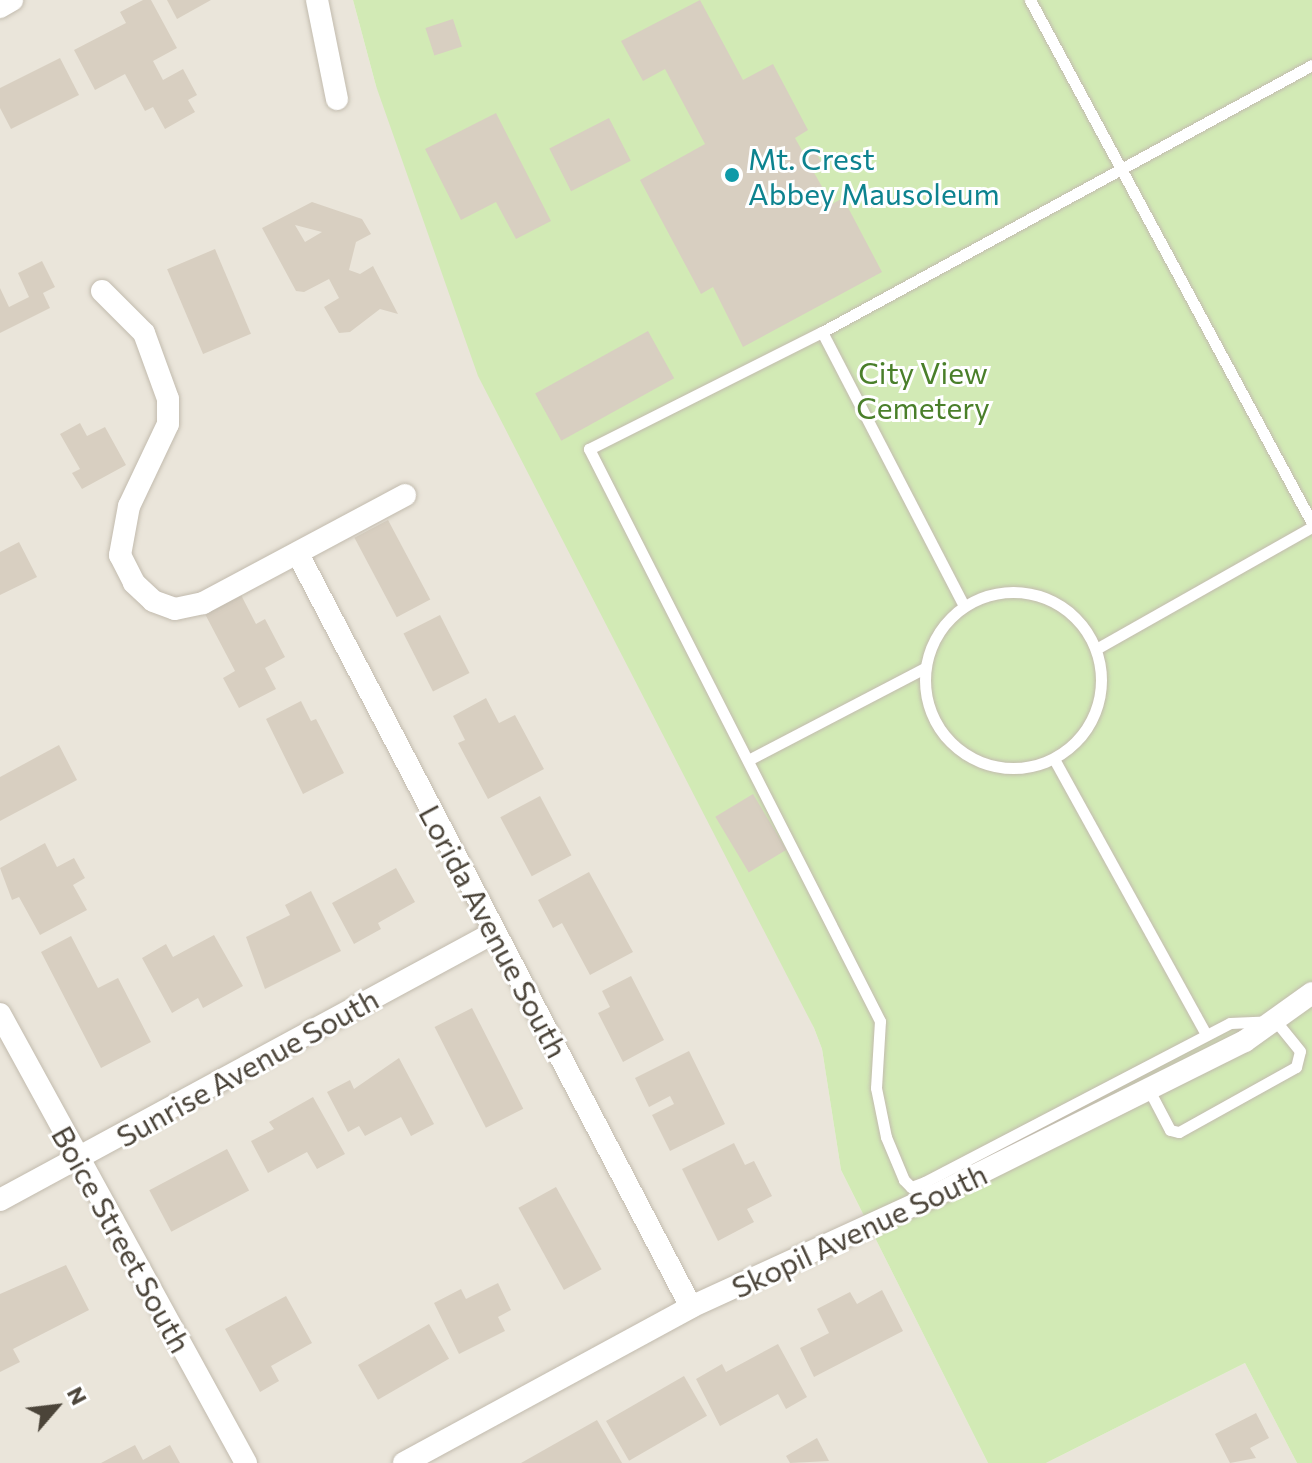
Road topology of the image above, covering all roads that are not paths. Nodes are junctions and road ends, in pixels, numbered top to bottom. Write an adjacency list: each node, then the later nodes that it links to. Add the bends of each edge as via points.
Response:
1 (12, 0): 4 (street)
2 (317, 0): 6 (street)
3 (1030, 0): 7 (lane)
4 (0, 7)
5 (1312, 65): 7 (lane)
6 (337, 99)
7 (1119, 169): 9 (lane); 11 (lane)
8 (102, 291): 12 (street, via 144,333 168,399 168,424 122,529 120,555 134,583 153,601 175,609 203,603)
9 (822, 332): 13 (lane); 16 (lane, via 589,449)
10 (405, 495): 12 (street)
11 (1312, 525): 14 (lane)
12 (298, 554): 18 (street, Lorida Avenue South)
13 (964, 606): 14 (lane, via 1001,593 1040,595 1083,625); 15 (lane, via 932,644)
14 (1096, 649): 17 (lane, via 1102,674 1095,712 1075,744)
15 (925, 668): 16 (lane); 17 (lane, via 925,696 934,722 974,760 1014,768)
16 (750, 759): 22 (lane, via 880,1021 876,1088 886,1137 911,1187)
17 (1054, 759): 22 (lane)
18 (493, 933): 24 (street, Sunrise Avenue South); 26 (street, Lorida Avenue South)
19 (1312, 993): 21 (street, Skopil Avenue South)
20 (0, 1014): 24 (street, Boice Street South)
21 (1276, 1021): 22 (lane, via 1230,1023); 23 (street, Skopil Avenue South); 23 (lane, via 1300,1051 1296,1067 1190,1128 1170,1130)
22 (1205, 1032)
23 (1149, 1090): 26 (street, Skopil Avenue South, via 747,1285)
24 (78, 1158): 25 (street, Sunrise Avenue South); 27 (street, Boice Street South)
25 (0, 1200)
26 (691, 1307): 28 (street, Skopil Avenue South)
27 (246, 1463)
28 (404, 1463)

